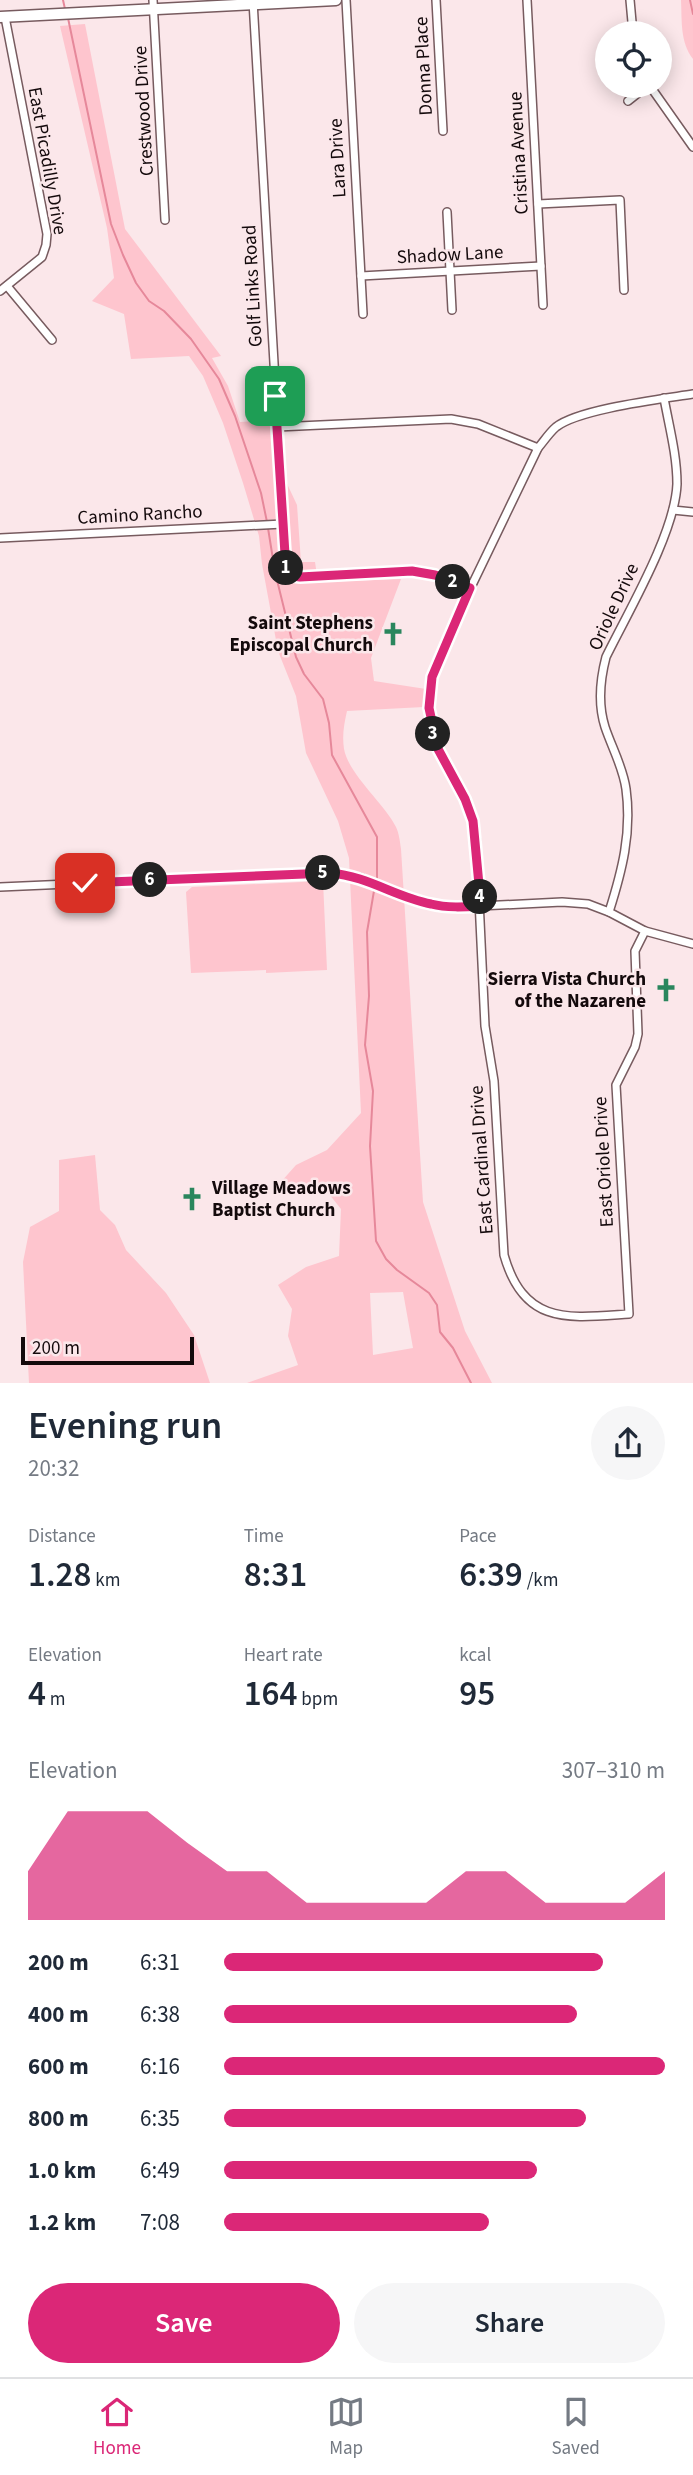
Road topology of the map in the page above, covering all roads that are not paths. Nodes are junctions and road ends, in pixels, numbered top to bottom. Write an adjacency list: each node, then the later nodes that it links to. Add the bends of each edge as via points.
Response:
1 (336, 0): 6 (street)
2 (345, 0): 20 (street, Lara Drive)
3 (436, 0): 13 (street, Donna Place)
4 (527, 0): 15 (street, Cristina Avenue)
5 (630, 0): 9 (street)
6 (253, 2): 7 (street); 30 (street, Golf Links Road)
7 (154, 5): 8 (street); 17 (street, Crestwood Drive)
8 (3, 17): 21 (street, East Picadilly Drive, via 47,234 42,257)
9 (632, 21)
10 (632, 98): 12 (street)
11 (658, 98): 14 (street)
12 (628, 101)
13 (443, 131)
14 (693, 147)
15 (538, 204): 18 (street, Cristina Avenue); 22 (street, via 620,200)
16 (447, 212): 19 (street)
17 (165, 220)
18 (541, 266): 19 (street, Shadow Lane); 24 (street, Cristina Avenue)
19 (450, 271): 20 (street, Shadow Lane); 25 (street)
20 (361, 276): 26 (street, Lara Drive)
21 (7, 286): 23 (street, East Picadilly Drive); 27 (street)
22 (624, 290)
23 (0, 291)
24 (543, 305)
25 (452, 310)
26 (363, 314)
27 (52, 340)
28 (693, 394): 29 (street, East Cardinal Drive)
29 (664, 398): 31 (street, East Cardinal Drive, via 578,416 555,428); 32 (street, Oriole Drive, via 676,460)
30 (277, 427): 31 (street, via 451,419 478,424); 34 (street, Golf Links Road)
31 (538, 448): 36 (street, East Cardinal Drive)
32 (673, 510): 33 (street); 39 (street, Oriole Drive, via 601,675 602,710 622,772 628,814 624,863)
33 (693, 512)
34 (283, 524): 35 (street, Camino Rancho); 36 (street, Golf Links Road, via 286,570 293,576 412,571)
35 (0, 538)
36 (470, 588): 38 (street, East Cardinal Drive, via 432,677 429,708 438,749 473,821)
37 (0, 887): 38 (street, via 330,873 347,874 432,905)
38 (481, 906): 39 (street, via 562,902); 42 (street, East Cardinal Drive, via 485,1027 494,1081 502,1233 509,1272 527,1298 551,1313 575,1318)
39 (609, 912): 40 (street)
40 (645, 931): 41 (street); 42 (street, East Oriole Drive, via 635,951 638,1034 616,1085)
41 (693, 944)
42 (629, 1314)

